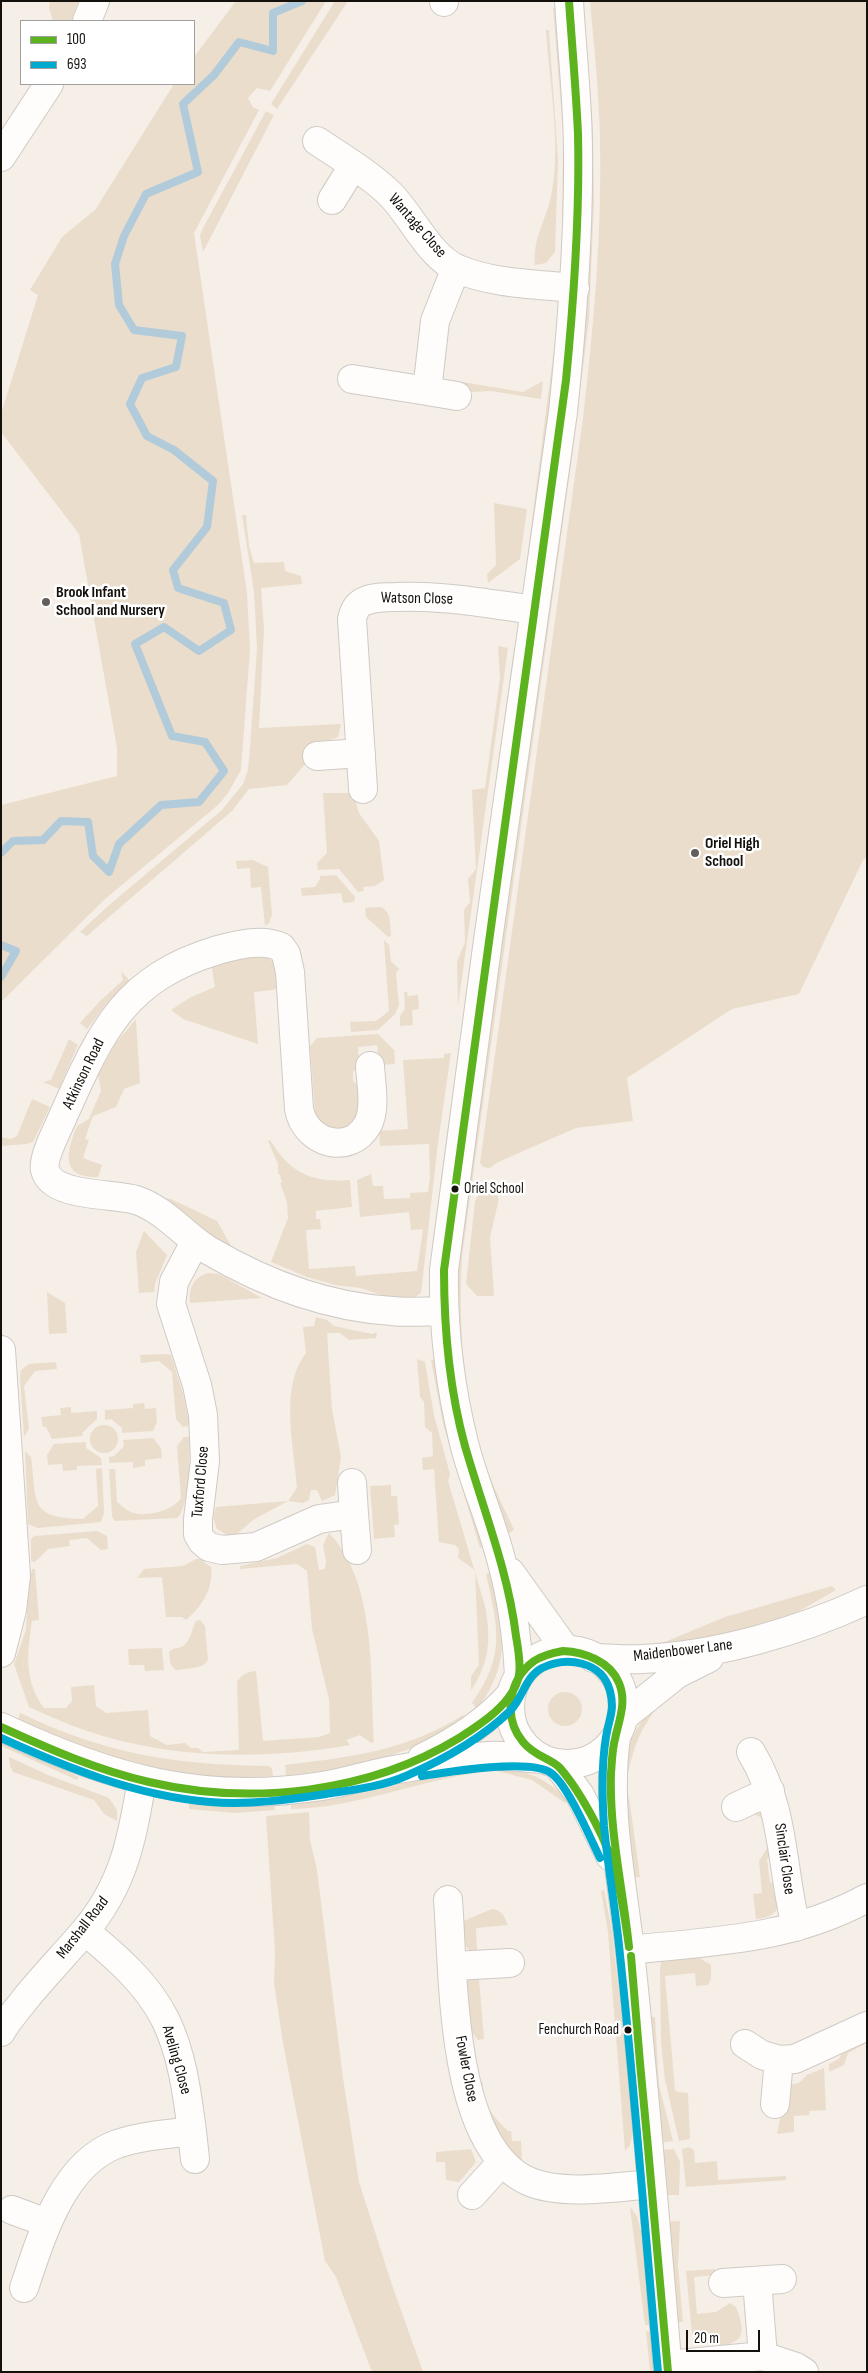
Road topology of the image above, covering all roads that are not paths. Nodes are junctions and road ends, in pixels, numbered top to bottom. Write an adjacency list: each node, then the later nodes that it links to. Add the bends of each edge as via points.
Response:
1 (95, 1): 3 (street)
2 (569, 1): 10 (street, via 578,151)
3 (87, 20)
4 (48, 85): 6 (street)
5 (317, 141): 7 (street, Wantage Close)
6 (1, 157)
7 (353, 166): 8 (street); 9 (street, Wantage Close, via 388,192 434,249)
8 (332, 200)
9 (456, 268): 10 (street, Wantage Close, via 510,281); 12 (street, Wantage Close, via 435,321)
10 (575, 288): 14 (street, via 563,412)
11 (352, 379): 12 (street)
12 (427, 391): 13 (street)
13 (457, 396)
14 (535, 610): 15 (street, Watson Close, via 417,596 372,599 359,605 352,618); 20 (street, via 446,1251)
15 (361, 753): 16 (street); 17 (street, Watson Close)
16 (317, 756)
17 (363, 789)
18 (370, 1066): 19 (street, Atkinson Road, via 372,1110 361,1133 340,1142 328,1141 311,1133 301,1119 299,1109 288,963 280,947 274,944 248,944 203,955 167,972 138,992 120,1010 93,1050 49,1150 45,1170 54,1182 64,1187 95,1195 123,1197 148,1205)
19 (195, 1242): 20 (street, Atkinson Road, via 268,1281 337,1303 392,1311); 23 (street, Tuxford Close, via 174,1282 171,1304 203,1415 205,1454 198,1519 198,1534 202,1541 215,1549 247,1548 264,1544 319,1519)
20 (444, 1311): 25 (street, via 460,1427)
21 (1, 1350): 29 (street, via 16,1576 12,1610)
22 (352, 1483): 23 (street)
23 (354, 1514): 24 (street)
24 (357, 1550)
25 (501, 1557): 28 (street); 31 (street, via 516,1628)
26 (867, 1600): 27 (street, Maidenbower Lane, via 827,1618)
27 (743, 1644): 30 (street, Maidenbower Lane, via 648,1658); 33 (street, Maidenbower Lane, via 678,1674)
28 (566, 1650): 30 (street); 31 (street, via 532,1662)
29 (1, 1653)
30 (593, 1658): 33 (street, via 601,1661 618,1681 624,1709)
31 (515, 1685): 35 (street, via 510,1713 515,1732 526,1748); 36 (street, via 466,1734)
32 (1, 1727): 37 (street, via 66,1756)
33 (619, 1728): 35 (street, via 607,1748 592,1758 585,1761); 40 (street, via 611,1787)
34 (751, 1752): 38 (street, Sinclair Close)
35 (549, 1761): 36 (street, via 491,1756); 40 (street, via 580,1796)
36 (398, 1769): 37 (street, via 323,1786 244,1793 208,1792)
37 (142, 1780): 44 (street, Marshall Road, via 133,1835 120,1876)
38 (770, 1791): 39 (street); 43 (street, Sinclair Close, via 779,1821)
39 (736, 1807)
40 (619, 1876): 45 (street)
41 (866, 1899): 43 (street, via 834,1915)
42 (448, 1900): 47 (street, Fowler Close)
43 (796, 1927): 45 (street, via 739,1939)
44 (85, 1931): 49 (street, Marshall Road); 53 (street, Aveling Close, via 143,1986 165,2018 179,2057)
45 (630, 1950): 56 (street)
46 (510, 1963): 47 (street)
47 (454, 1966): 55 (street, Fowler Close, via 459,2044 466,2082 483,2137)
48 (867, 2026): 51 (street, via 795,2059)
49 (2, 2028)
50 (745, 2044): 51 (street, via 762,2055)
51 (779, 2060): 52 (street)
52 (775, 2104)
53 (192, 2131): 54 (street, Aveling Close); 59 (street, via 134,2139 99,2153 68,2185)
54 (195, 2159)
55 (502, 2164): 56 (street, Fowler Close, via 529,2182 544,2186 586,2189); 57 (street)
56 (652, 2184): 63 (street)
57 (472, 2195)
58 (12, 2210): 59 (street)
59 (47, 2223): 61 (street)
60 (724, 2283): 62 (street, via 769,2280)
61 (24, 2288)
62 (763, 2356): 63 (street); 64 (street)
63 (668, 2368)
64 (804, 2372)

